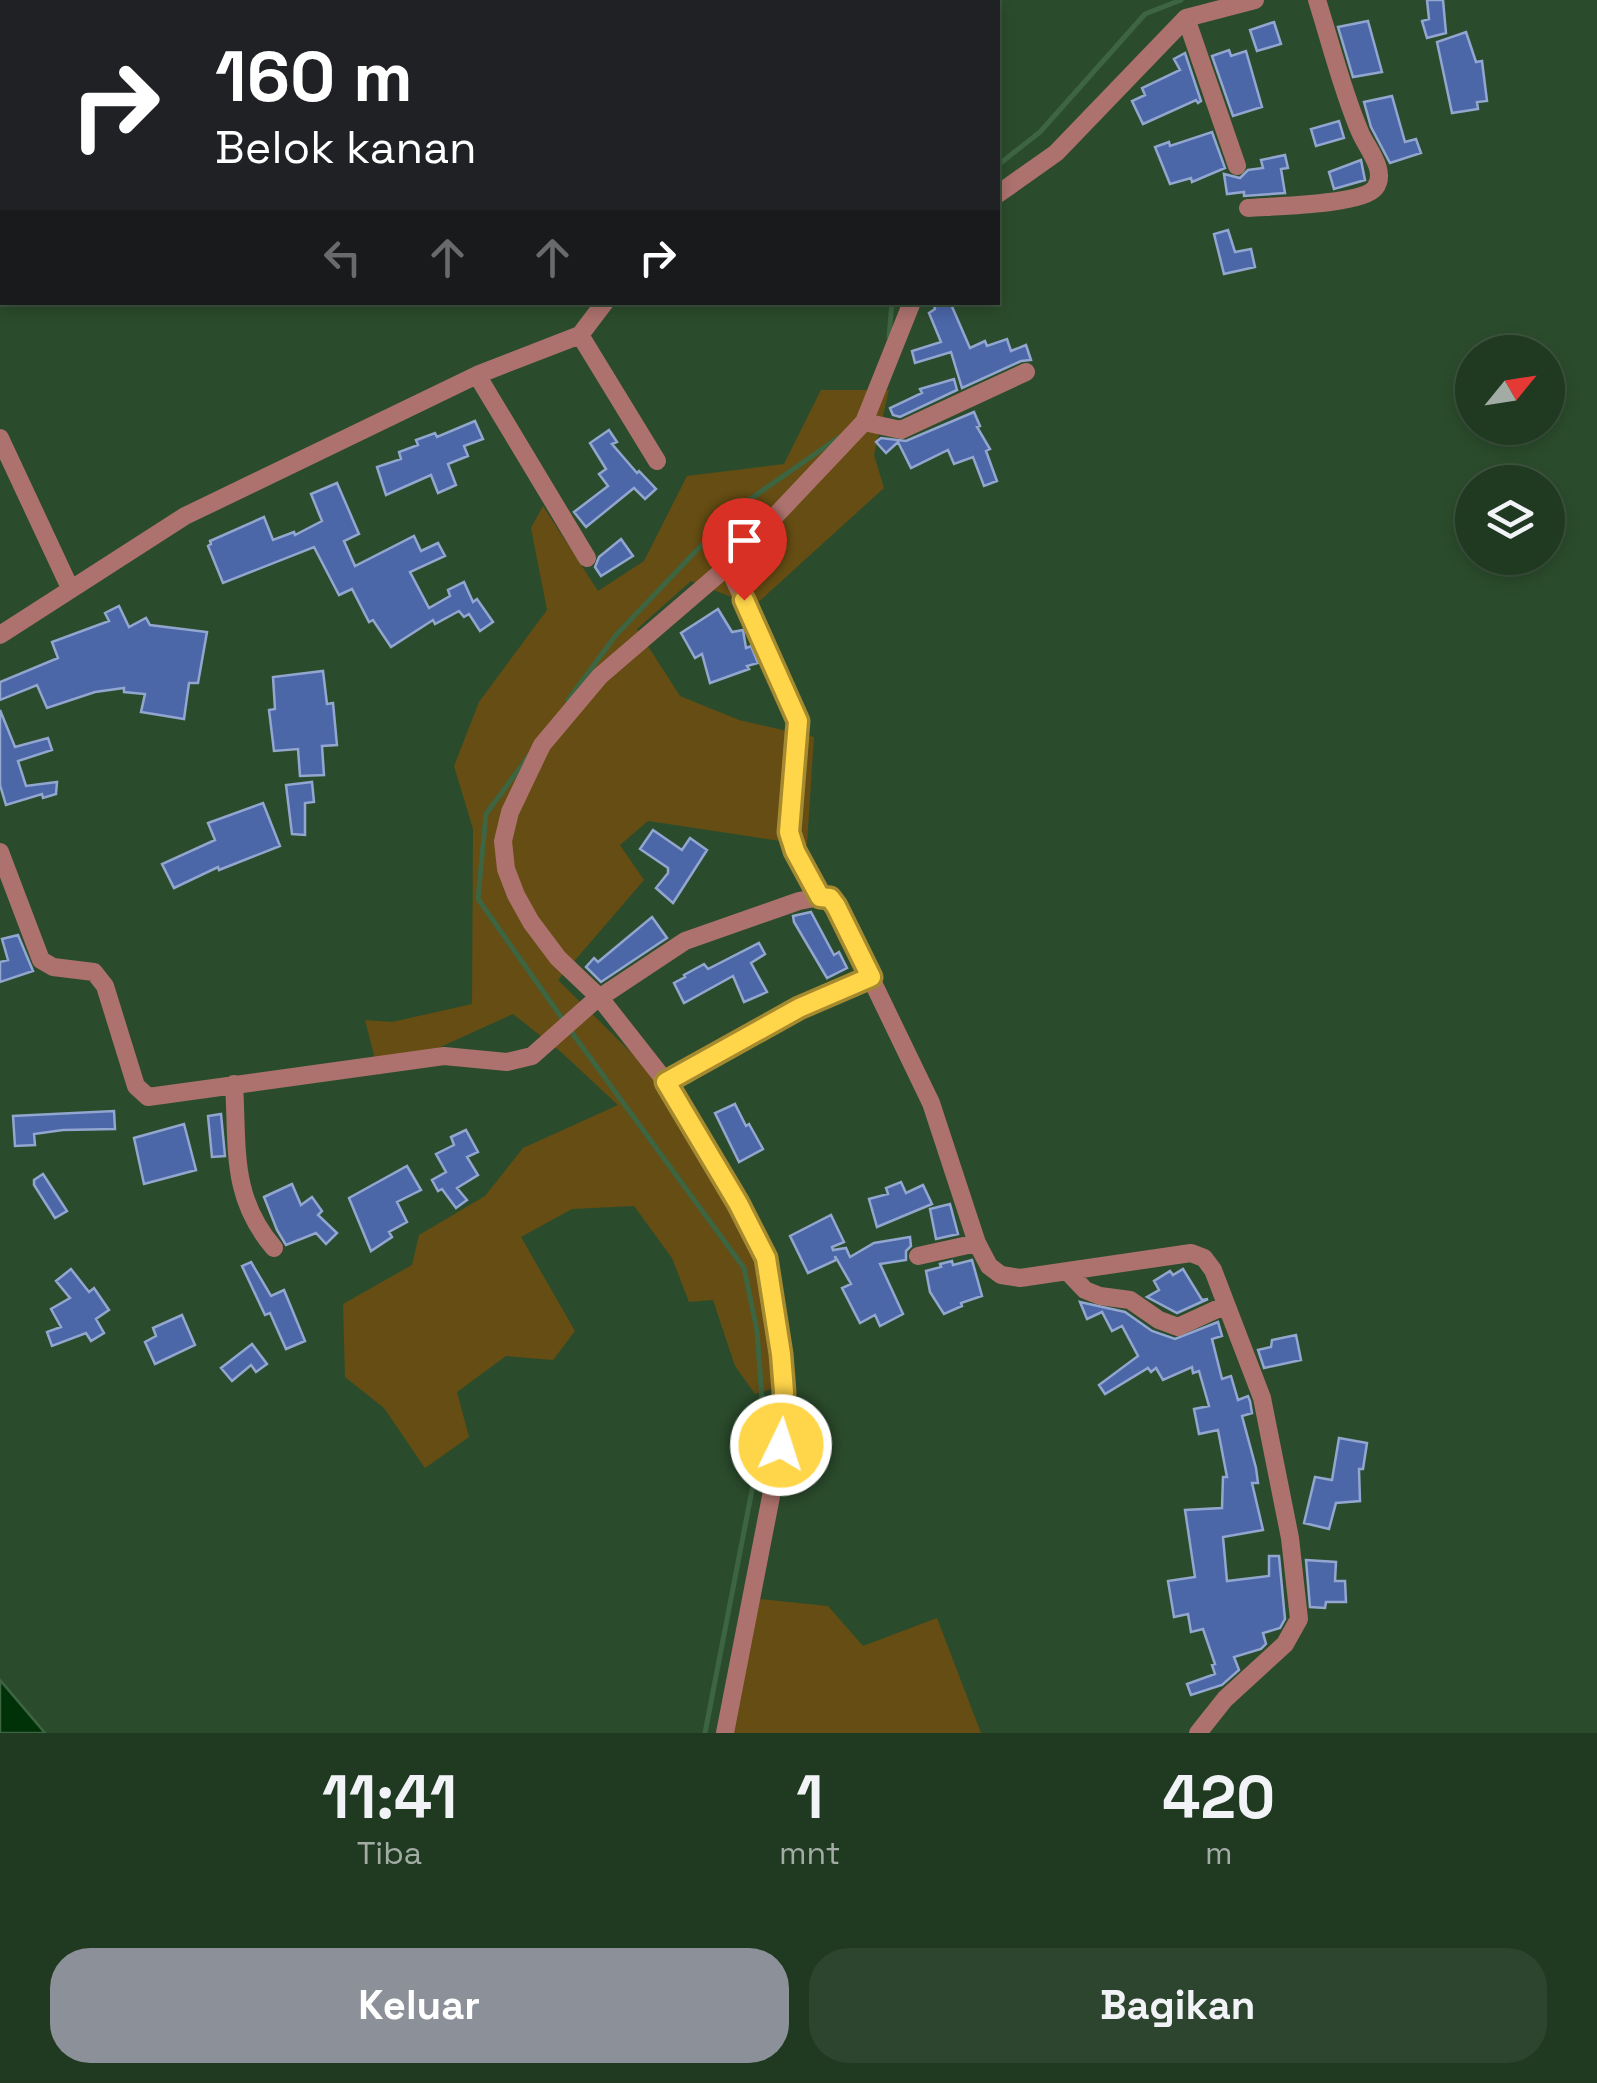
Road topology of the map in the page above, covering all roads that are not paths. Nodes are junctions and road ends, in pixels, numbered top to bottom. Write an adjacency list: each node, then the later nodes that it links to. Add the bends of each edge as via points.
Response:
1 (1255, 0): 3 (street)
2 (1318, 0): 7 (street, via 1378,182 1367,194 1332,202)
3 (1208, 6): 4 (street)
4 (1186, 18): 5 (street); 6 (street, via 1056,153)
5 (1237, 166)
6 (1000, 193)
7 (1248, 208)
8 (603, 305): 10 (street)
9 (911, 305): 13 (street)
10 (580, 335): 12 (street); 15 (street)
11 (1026, 372): 13 (street, via 901,430)
12 (477, 375): 16 (street); 18 (street, via 186,516)
13 (864, 422): 17 (street)
14 (0, 438): 18 (street)
15 (657, 461)
16 (587, 558)
17 (728, 566): 21 (street, via 798,721 789,832); 23 (street, via 600,676 542,745 510,812 503,842 516,896)
18 (70, 588): 19 (street)
19 (0, 635)
20 (0, 852): 25 (street, via 41,960 94,972 105,986 140,1094)
21 (820, 897): 22 (street, via 836,906); 23 (street, via 685,941)
22 (871, 977): 24 (street, via 799,1008); 26 (street, via 931,1102)
23 (596, 1000): 24 (street); 25 (street, via 532,1056 508,1062 444,1056)
24 (666, 1082): 31 (street, via 766,1258 781,1354 781,1445)
25 (234, 1084): 27 (street, via 240,1186 256,1227)
26 (977, 1243): 28 (street); 29 (street, via 989,1266 1009,1277)
27 (274, 1248)
28 (918, 1256)
29 (1067, 1271): 30 (street, via 1085,1290 1130,1300 1178,1327); 30 (street, via 1191,1253 1213,1270)
30 (1226, 1306): 32 (street, via 1262,1398 1290,1538 1298,1619 1285,1644)
31 (724, 1733)
32 (1198, 1733)

